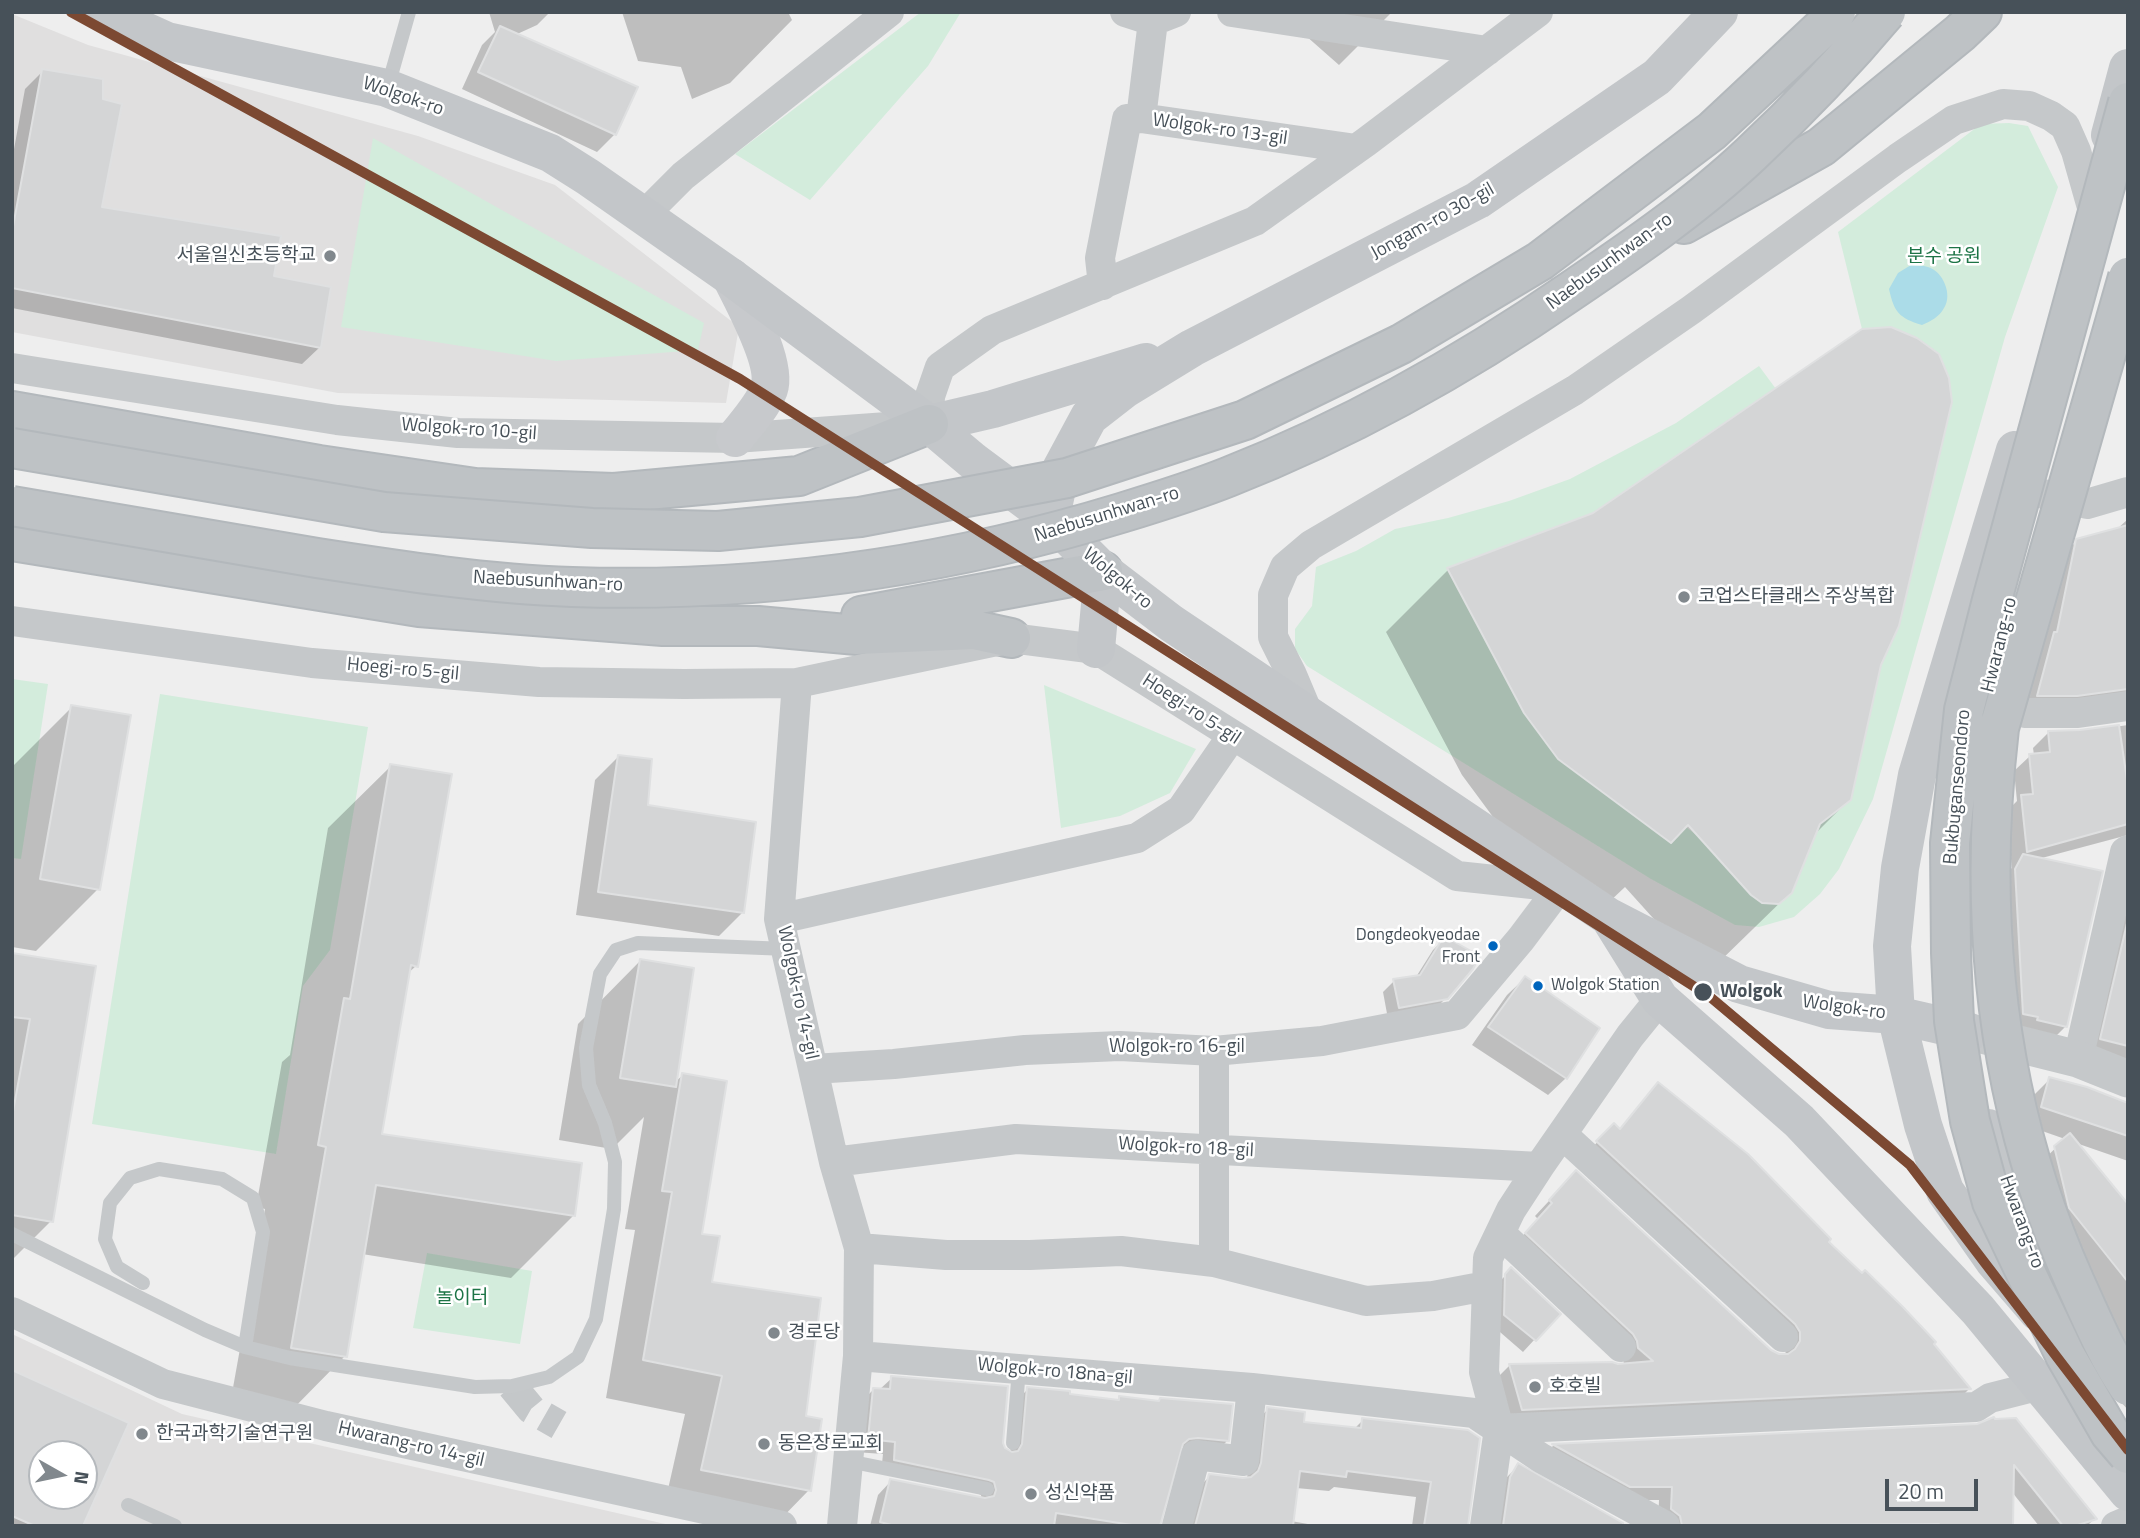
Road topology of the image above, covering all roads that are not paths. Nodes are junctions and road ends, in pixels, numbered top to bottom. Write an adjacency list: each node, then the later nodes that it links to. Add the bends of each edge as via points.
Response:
1 (103, 12): 14 (main road, Wolgok-ro, via 167,41)
2 (409, 12): 14 (lane)
3 (889, 12): 20 (street, via 683,176)
4 (1125, 12): 11 (street)
5 (1232, 12): 12 (street)
6 (1538, 12): 12 (street)
7 (1719, 12): 25 (main road, Jongam-ro 30-gil, via 1657,77 1478,200)
8 (1836, 12): 30 (highway, bridge, via 1712,131 1540,261 1401,344 1245,420 1067,478 860,517 718,531 592,528 384,512)
9 (1886, 12): 21 (highway, Naebusunhwan-ro, bridge, via 1749,156)
10 (1982, 12): 21 (highway, bridge, via 1821,147)
11 (1165, 16): 16 (street)
12 (1488, 51): 18 (street)
13 (2128, 68): 19 (main road)
14 (387, 88): 20 (main road, Wolgok-ro, via 550,153)
15 (2128, 102): 81 (highway, Bukbuganseondoro, bridge, via 1964,710 1950,843 1954,1021 1970,1121 1992,1202 2065,1355 2110,1433)
16 (1141, 118): 18 (street, Wolgok-ro 13-gil); 24 (street, Wolgok-ro 13-gil, via 1127,119 1100,258)
17 (2128, 132): 32 (main road, Hwarang-ro)
18 (1356, 149): 24 (street, via 1255,221)
19 (2091, 204): 44 (street, via 2076,151 2064,126 2051,116 2029,106 2003,104 1954,120 1575,390 1311,545 1285,567 1273,595 1273,637); 52 (main road, via 1917,775 1900,867 1892,946)
20 (643, 216): 23 (main road, Wolgok-ro)
21 (1603, 270): 33 (highway, Naebusunhwan-ro, bridge, via 1436,378 1226,478 1070,528 876,569 702,586 570,587 497,582 378,567)
22 (2128, 276): 76 (highway, Bukbuganseondoro, bridge, via 1999,728 1988,868 1992,964 2015,1105 2062,1252 2097,1331)
23 (731, 277): 28 (main road, Wolgok-ro); 29 (main road, via 772,375 768,392)
24 (1103, 285): 28 (street, via 992,330 940,367 930,396)
25 (1192, 348): 28 (main road, Jongam-ro 30-gil); 34 (main road, Jongam-ro 30-gil, via 1089,416 1061,468)
26 (12, 368): 29 (street, Wolgok-ro 10-gil, via 337,420 458,433)
27 (12, 411): 28 (highway, via 475,488 614,493 799,476)
28 (929, 425): 29 (street, Wolgok-ro 10-gil); 34 (main road, Wolgok-ro)
29 (735, 438)
30 (12, 448)
31 (2128, 492): 32 (street, via 2087,504)
32 (2039, 493): 42 (main road, Hwarang-ro)
33 (12, 506)
34 (1051, 519): 36 (main road, Wolgok-ro)
35 (12, 541): 38 (highway, via 419,607 663,626)
36 (1103, 571): 38 (highway, via 848,618); 39 (main road); 44 (main road, Wolgok-ro, via 1211,651)
37 (12, 621): 41 (street, Hoegi-ro 5-gil, via 312,663 540,682)
38 (758, 626): 40 (highway, via 857,635 974,630)
39 (1098, 635): 40 (street, Hoegi-ro 5-gil); 45 (street, Hoegi-ro 5-gil)
40 (1011, 638): 41 (street, Hoegi-ro 5-gil)
41 (797, 683): 49 (street)
42 (1985, 704): 43 (street, via 2026,713); 53 (main road, Hwarang-ro, via 1971,781 1967,851 1965,948)
43 (2128, 707)
44 (1308, 713): 47 (main road, Wolgok-ro)
45 (1232, 736): 47 (street, Hoegi-ro 5-gil, via 1457,876); 49 (street, Wolgok-ro 14-gil, via 1181,810 1137,838)
46 (2127, 851): 55 (street)
47 (1560, 887): 48 (main road, Wolgok-ro); 54 (street, Wolgok-ro 16-gil, via 1457,1015 1322,1041)
48 (1609, 917): 51 (main road, Wolgok-ro); 52 (main road, Wolgok-ro, via 1739,984 1829,1010)
49 (779, 919): 50 (street, Wolgok-ro 14-gil)
50 (787, 949): 56 (street, Wolgok-ro 14-gil); 70 (lane, via 638,943 616,950 600,974 586,1048 589,1085 606,1123 615,1162 614,1209 596,1319 578,1357 549,1377 512,1386 475,1387)
51 (1660, 999): 58 (street, via 1630,1035); 75 (main road, Wolgok-ro, via 1799,1121 1978,1310)
52 (1896, 1015): 53 (main road, Wolgok-ro); 72 (main road, via 1945,1191 1994,1261)
53 (1970, 1032): 55 (street); 72 (main road, Hwarang-ro, via 1982,1108)
54 (1214, 1052): 56 (street, Wolgok-ro 16-gil, via 1120,1046 1025,1049); 59 (street)
55 (2078, 1059): 57 (street)
56 (813, 1069): 60 (street, Wolgok-ro 14-gil)
57 (2128, 1079)
58 (1563, 1135): 61 (street); 69 (street)
59 (1214, 1149): 60 (street, Wolgok-ro 18-gil, via 1016,1139); 61 (street, Wolgok-ro 18-gil); 65 (street)
60 (834, 1162): 64 (street, Wolgok-ro 14-gil)
61 (1539, 1167): 62 (street)
62 (1500, 1233): 67 (street, via 1488,1258); 71 (street)
63 (12, 1234): 70 (lane)
64 (859, 1248): 65 (street, via 946,1255 1121,1251); 73 (street, Wolgok-ro 14-gil)
65 (1214, 1262): 67 (street, via 1366,1301)
66 (143, 1283): 70 (lane, via 117,1267 105,1240 110,1203 130,1178 159,1169 222,1179 253,1198 263,1232)
67 (1486, 1286): 79 (street, via 1484,1371)
68 (12, 1312): 88 (street, Hwarang-ro 14-gil, via 163,1384 326,1426)
69 (1783, 1338)
70 (245, 1347)
71 (1621, 1347)
72 (2069, 1348): 78 (main road, Hwarang-ro)
73 (858, 1356): 74 (street, Wolgok-ro 18na-gil); 82 (street, Wolgok-ro 14-gil)
74 (1019, 1369): 77 (street, Wolgok-ro 18na-gil); 80 (lane)
75 (2041, 1385): 79 (street, via 1990,1398 1976,1407); 84 (main road)
76 (2128, 1386)
77 (1252, 1388): 79 (street, Wolgok-ro 18na-gil, via 1474,1413); 90 (street, via 1244,1461 1196,1455)
78 (2128, 1428)
79 (1499, 1429): 91 (street); 92 (street, Wolgok-ro 18na-gil, via 1541,1458)
80 (1013, 1443)
81 (2128, 1454)
82 (848, 1461): 83 (lane); 89 (street, Wolgok-ro 14-gil)
83 (987, 1489)
84 (2128, 1492)
85 (128, 1505): 87 (lane)
86 (2128, 1521): 93 (street)
87 (175, 1526)
88 (782, 1526)
89 (842, 1526)
90 (1177, 1526)
91 (1485, 1526)
92 (1665, 1526)
93 (2116, 1526)

